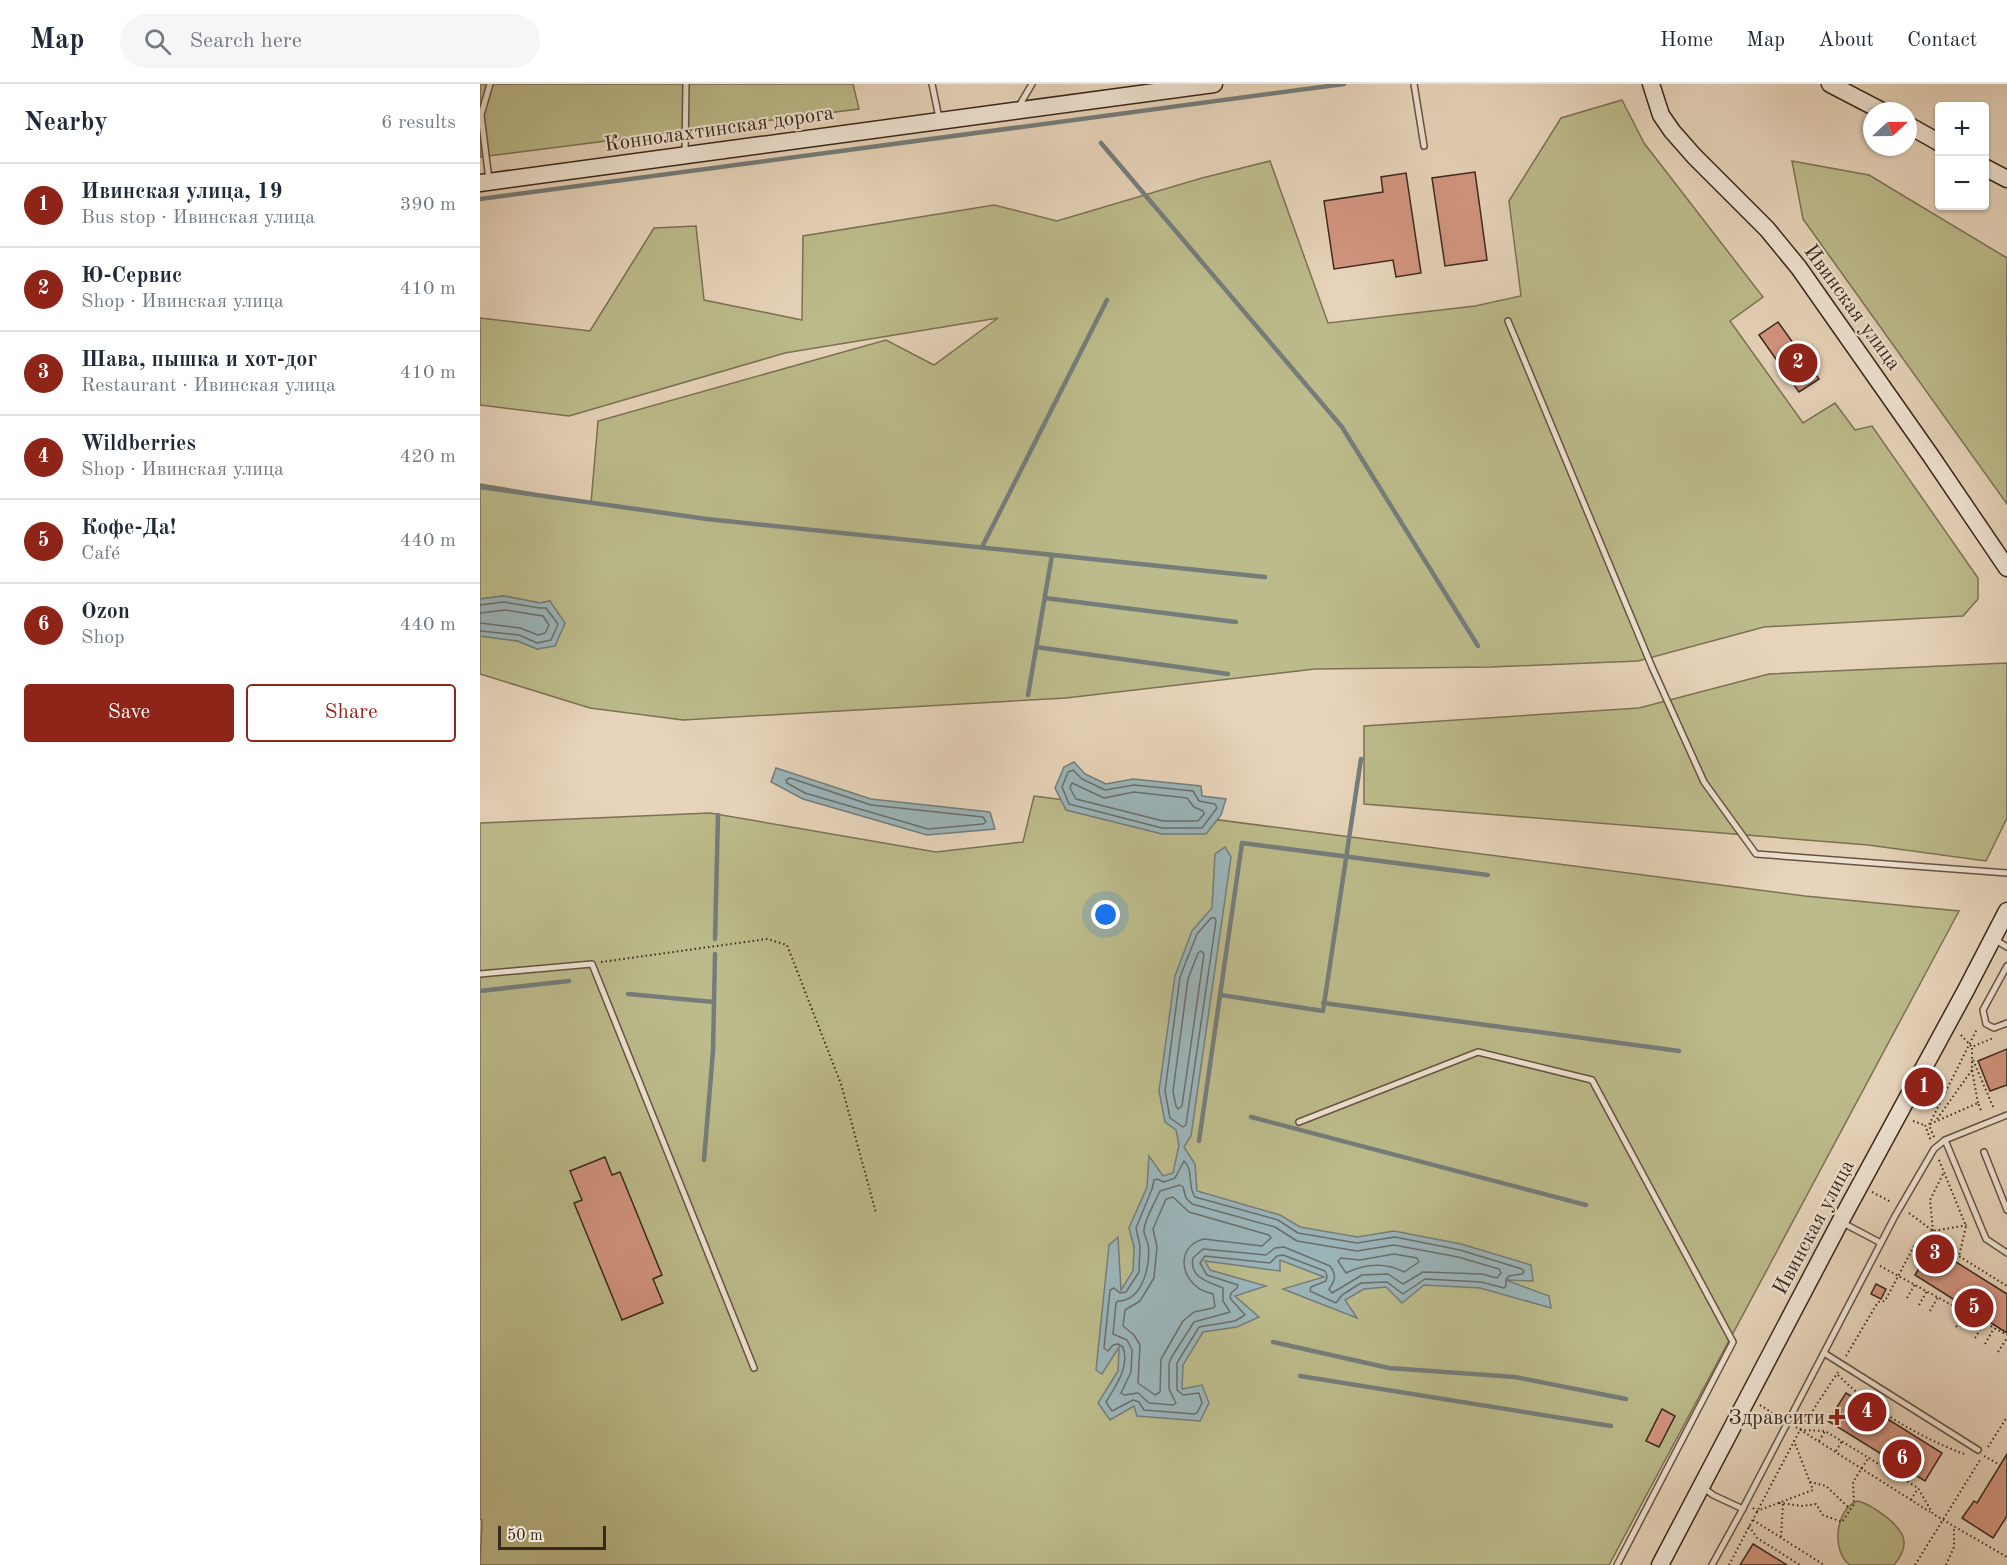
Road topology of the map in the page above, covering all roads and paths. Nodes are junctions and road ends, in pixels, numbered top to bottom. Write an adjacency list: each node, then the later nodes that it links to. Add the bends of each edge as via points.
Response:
1 (490, 84): 18 (lane, via 481,115)
2 (686, 84): 15 (lane)
3 (932, 84): 11 (lane)
4 (1032, 84): 10 (lane)
5 (1214, 84): 10 (street, Коннолахтинская дорога)
6 (1414, 84): 14 (lane)
7 (1651, 84): 20 (street, Ивинская улица, via 1661,115 1672,131 1798,268)
8 (1841, 86): 9 (street)
9 (1867, 102)
10 (1016, 111): 11 (street, Коннолахтинская дорога)
11 (940, 121): 15 (street, Коннолахтинская дорога)
12 (1917, 130): 13 (street)
13 (1935, 139)
14 (1424, 146)
15 (685, 155): 18 (street, Коннолахтинская дорога)
16 (1989, 170): 17 (street)
17 (2007, 179)
18 (484, 182)
19 (1508, 321): 21 (lane, via 1704,782 1756,854)
20 (2007, 568)
21 (2007, 873)
22 (2007, 911): 23 (street, Ивинская улица)
23 (2000, 942): 49 (street, Ивинская улица, via 1966,990)
24 (592, 964): 26 (lane); 48 (path, via 767,939 787,945 841,1084); 74 (lane)
25 (2007, 966): 27 (lane, via 1983,1010)
26 (480, 974)
27 (1984, 1017): 28 (lane, via 1986,1024 1994,1028); 31 (path)
28 (2007, 1023)
29 (1954, 1028): 31 (path)
30 (1998, 1036): 32 (path)
31 (1969, 1044): 32 (path); 42 (path)
32 (1972, 1047): 33 (path)
33 (1972, 1057): 34 (path); 37 (path)
34 (1972, 1070): 35 (path); 40 (path)
35 (1978, 1103): 37 (path, via 1983,1114); 40 (path)
36 (2001, 1106): 37 (path)
37 (1994, 1109)
38 (2007, 1115): 43 (lane)
39 (1907, 1120): 42 (path)
40 (1937, 1120): 42 (path)
41 (1299, 1122): 104 (lane, via 1478,1052 1592,1080 1733,1342)
42 (1927, 1125): 44 (path)
43 (1945, 1140): 44 (lane); 53 (lane, via 1986,1239)
44 (1935, 1149): 46 (path); 52 (lane)
45 (1983, 1152): 47 (lane)
46 (1945, 1171): 50 (path); 51 (path, via 1930,1200)
47 (2007, 1210)
48 (876, 1213)
49 (1840, 1222): 52 (lane); 90 (street, Ивинская улица)
50 (1968, 1225): 51 (path); 54 (path)
51 (1933, 1231): 54 (path, via 1941,1245); 56 (path, via 1914,1246)
52 (1881, 1243): 55 (lane)
53 (2007, 1253)
54 (1959, 1256): 58 (path)
55 (1872, 1262): 56 (path); 72 (lane)
56 (1900, 1276): 57 (path); 73 (path, via 1885,1301 1878,1302)
57 (1915, 1284): 59 (path); 61 (path)
58 (2007, 1286)
59 (1927, 1291): 60 (path); 62 (path)
60 (1938, 1297): 63 (path); 64 (path)
61 (1907, 1298)
62 (1919, 1305)
63 (1930, 1311)
64 (1965, 1312): 65 (path); 66 (path)
65 (1984, 1323): 67 (path); 69 (path)
66 (1956, 1327)
67 (1994, 1328): 68 (path); 70 (path)
68 (2007, 1337): 71 (path)
69 (1975, 1338)
70 (1985, 1344)
71 (1998, 1352)
72 (1824, 1353): 73 (lane); 94 (lane)
73 (1841, 1364): 75 (path); 82 (lane)
74 (754, 1368)
75 (1837, 1374): 77 (path); 86 (path, via 1860,1397 1932,1442)
76 (2007, 1417): 84 (path)
77 (1800, 1430): 78 (path); 79 (path); 80 (path)
78 (1825, 1431): 80 (path); 81 (path)
79 (1794, 1441): 89 (path); 96 (path)
80 (1818, 1441): 83 (path)
81 (1842, 1441): 83 (path); 85 (path)
82 (1978, 1450)
83 (1835, 1452): 88 (path)
84 (1983, 1455): 86 (path); 87 (path)
85 (1869, 1457): 88 (path); 91 (path)
86 (1980, 1460): 99 (path)
87 (2000, 1466)
88 (1861, 1469): 92 (path); 95 (path, via 1853,1482 1854,1504)
89 (1810, 1482): 93 (path, via 1813,1490); 95 (path, via 1826,1486)
90 (1702, 1487): 94 (lane); 105 (street, Ивинская улица)
91 (1918, 1488): 92 (path); 97 (path)
92 (1911, 1500): 97 (path)
93 (1783, 1502): 95 (path, via 1816,1504 1823,1515 1842,1522); 96 (path); 102 (path)
94 (1745, 1506): 96 (path); 106 (lane)
95 (1850, 1509)
96 (1757, 1511): 98 (path)
97 (1933, 1514): 99 (path)
98 (1752, 1520): 100 (path); 102 (path)
99 (1942, 1520): 101 (path); 110 (path)
100 (1749, 1526): 107 (path); 108 (path, via 1757,1538)
101 (1954, 1526): 103 (path); 111 (path, via 1954,1547)
102 (1781, 1538): 109 (path)
103 (2007, 1557)
104 (1617, 1565)
105 (1660, 1565)
106 (1712, 1565)
107 (1729, 1565)
108 (1800, 1565)
109 (1824, 1565)
110 (1915, 1565)
111 (1946, 1565)

